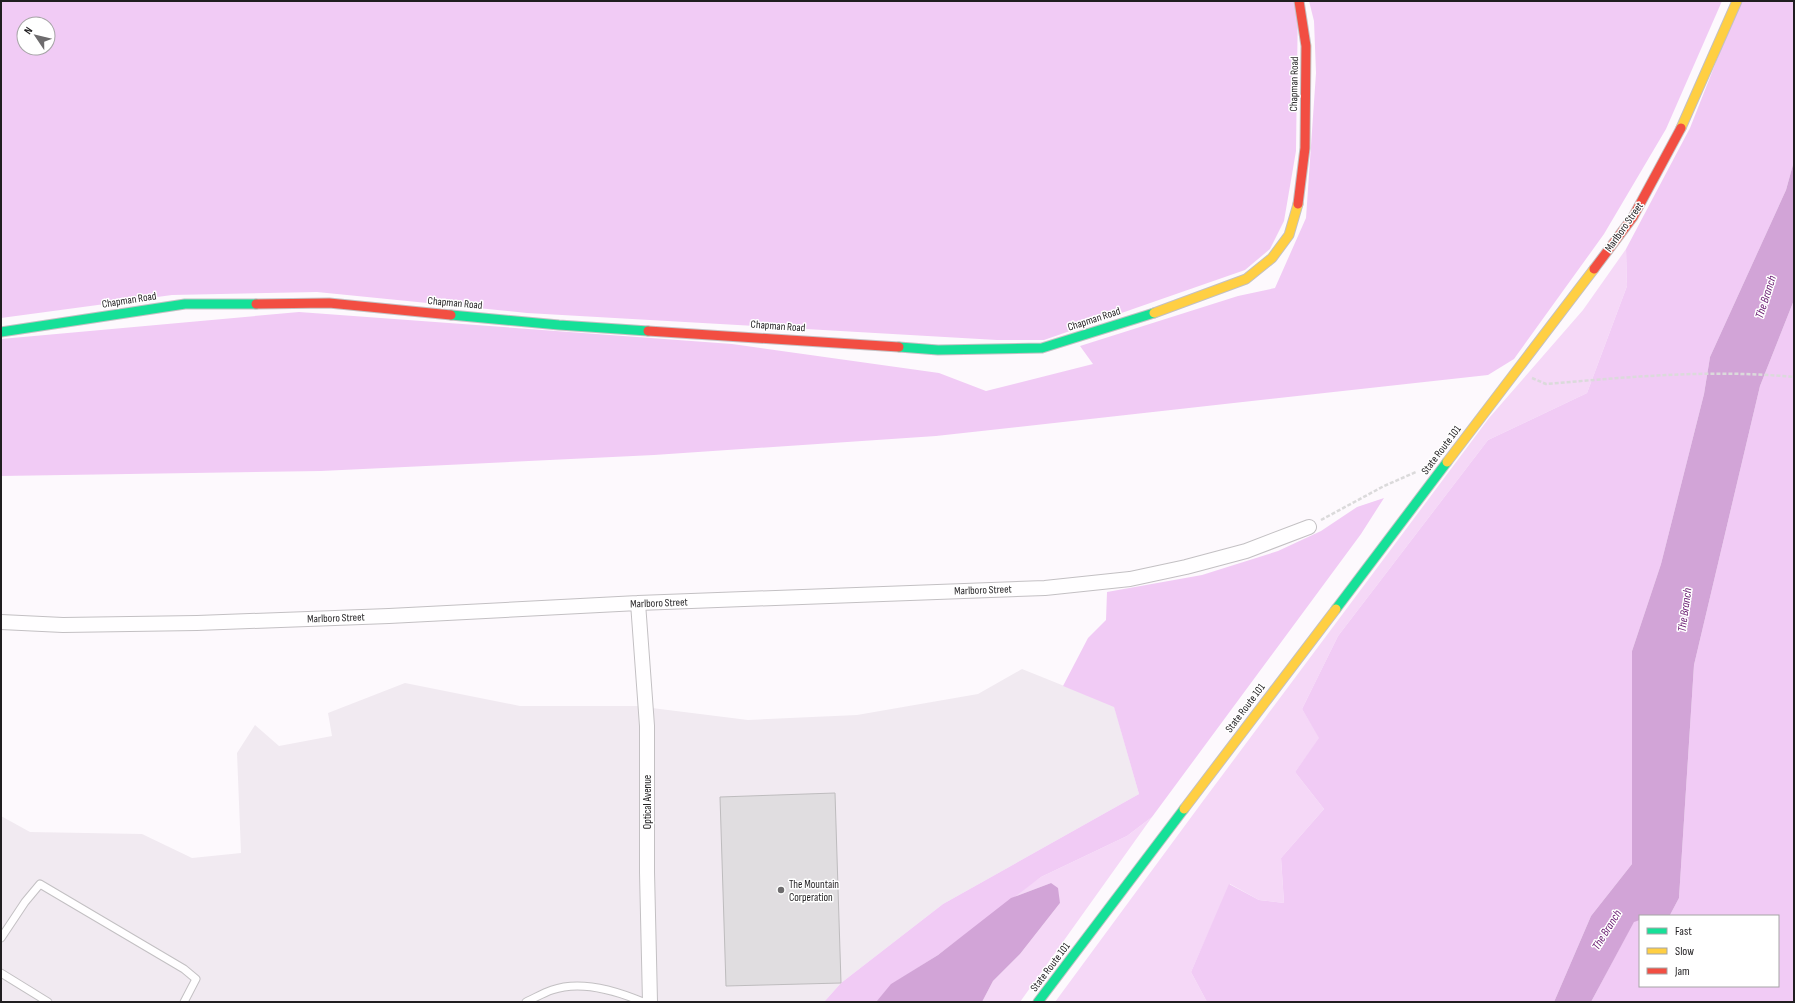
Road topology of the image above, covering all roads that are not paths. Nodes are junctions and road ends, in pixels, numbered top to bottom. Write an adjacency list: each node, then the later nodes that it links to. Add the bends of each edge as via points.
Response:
1 (1299, 1): 3 (main road, Chapman Road, via 1306,46 1300,199 1289,235 1272,258 1246,279 1170,308 1042,348 938,350 559,325 329,303 185,304)
2 (1738, 1): 4 (main road, Marlboro Street, via 1679,132 1633,217)
3 (1, 332)
4 (1472, 429): 15 (main road, State Route 101)
5 (1310, 527): 6 (street, Marlboro Street, via 1246,551 1130,579 1045,588)
6 (638, 603): 7 (street, Marlboro Street, via 397,616 197,623 63,625); 14 (street, Optical Avenue, via 647,726 646,872)
7 (1, 622)
8 (1, 938): 11 (lane, via 40,884 184,969 196,979)
9 (1, 973): 10 (lane)
10 (48, 1002)
11 (184, 1002)
12 (526, 1002): 13 (lane, via 553,990 577,987 609,991)
13 (644, 1002)
14 (650, 1002)
15 (1038, 1002)

